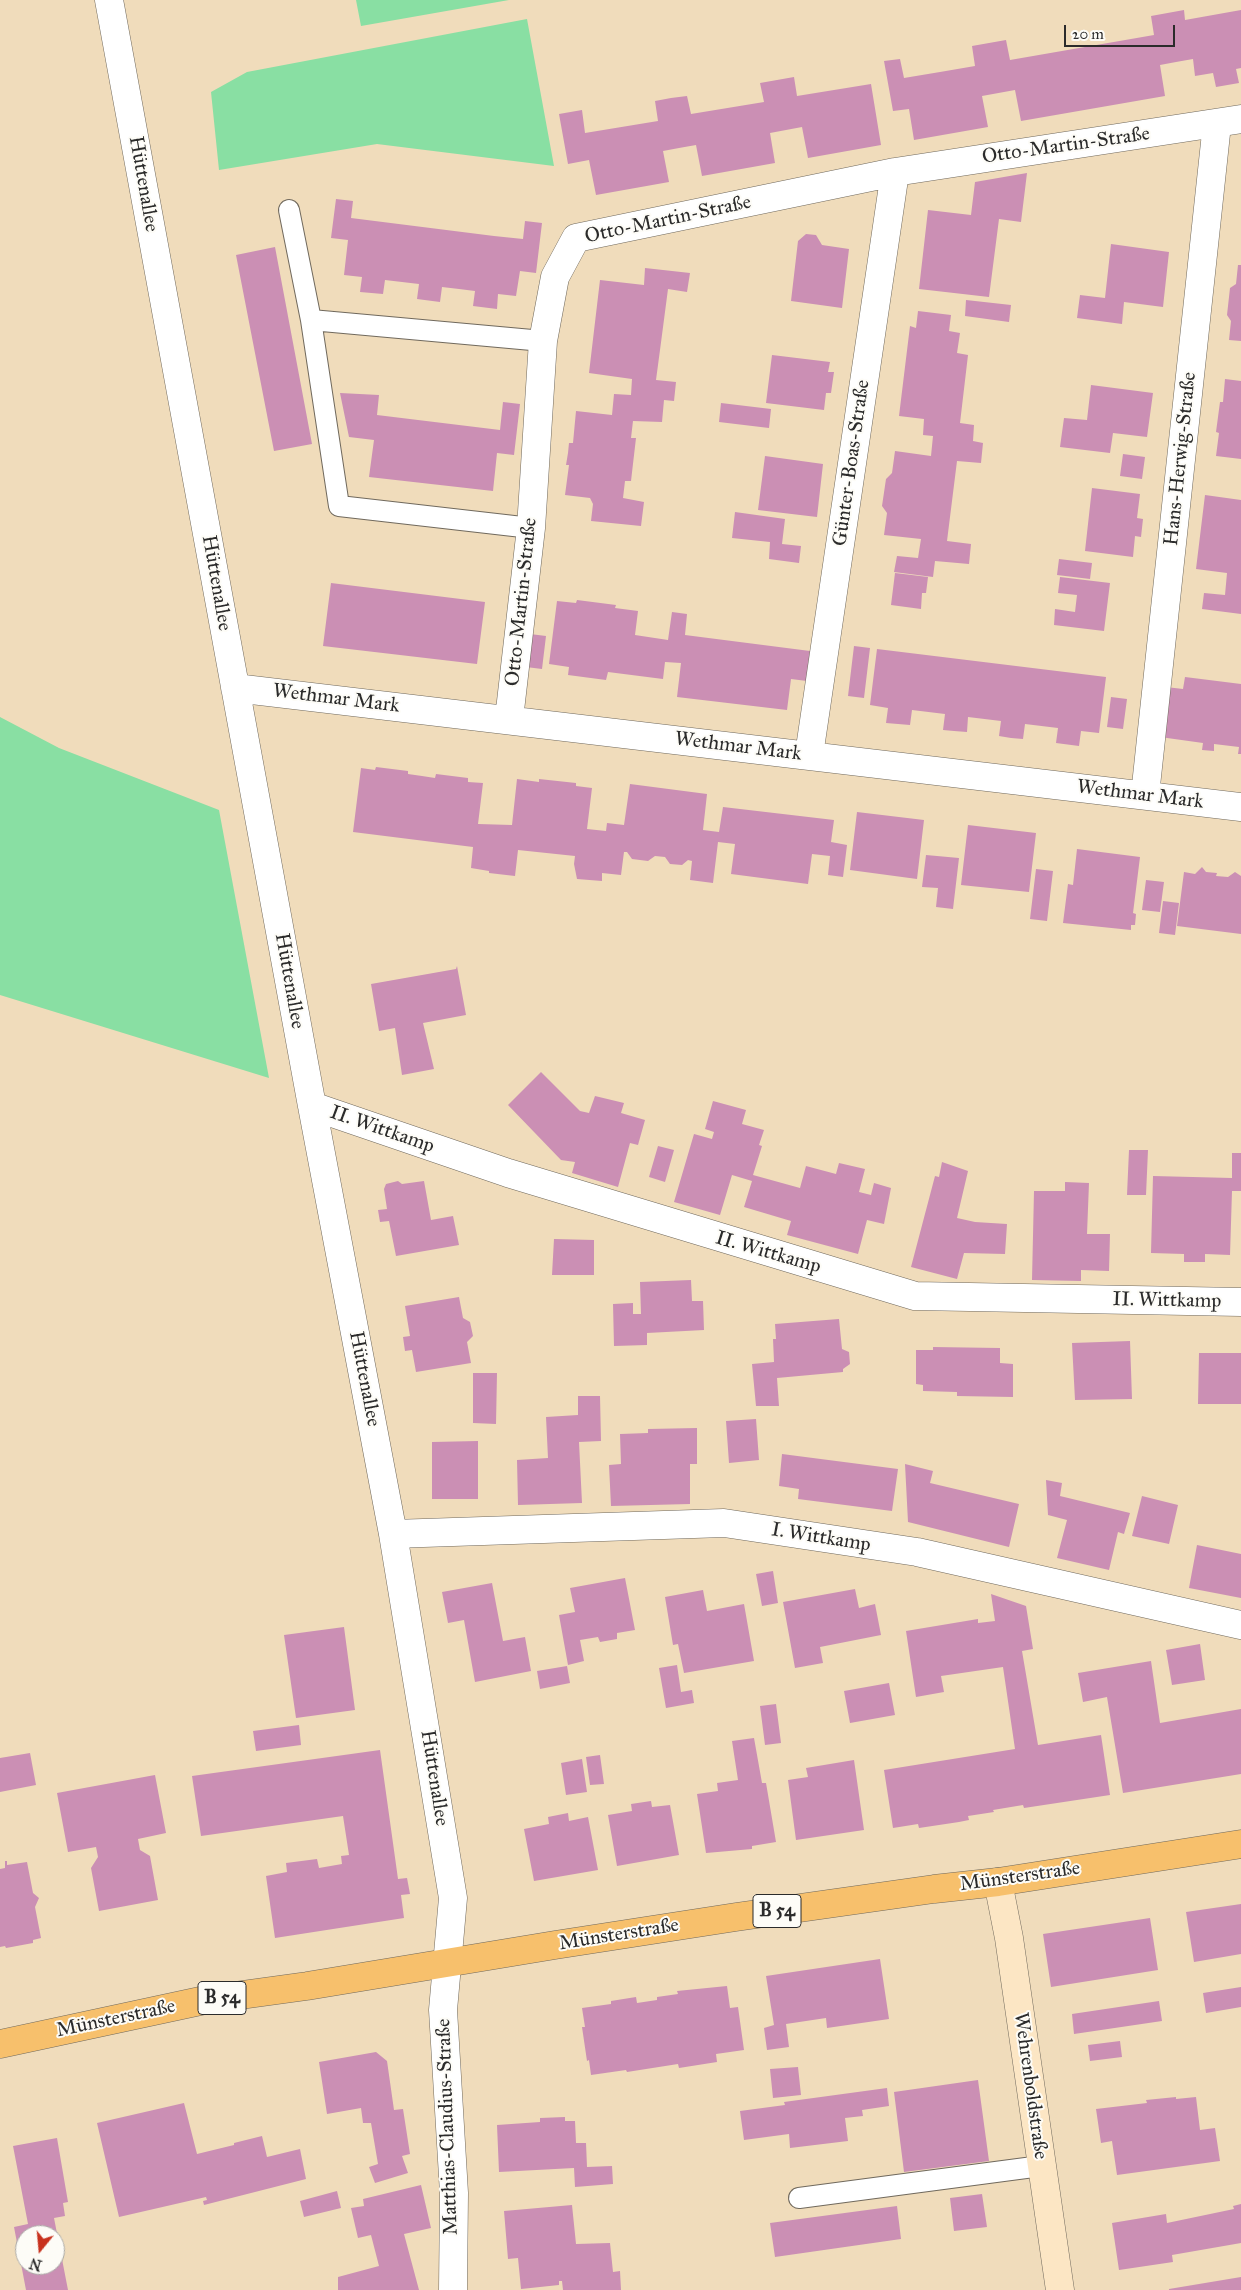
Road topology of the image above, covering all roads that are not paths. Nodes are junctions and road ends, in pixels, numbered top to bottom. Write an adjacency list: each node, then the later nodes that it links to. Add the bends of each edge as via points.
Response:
1 (109, 0): 8 (street, Hüttenallee)
2 (1229, 121): 3 (street, Otto-Martin-Straße); 11 (street, Hans-Herwig-Straße)
3 (895, 172): 6 (street, Otto-Martin-Straße, via 576,238 555,277); 10 (street, Günter-Boas-Straße)
4 (289, 210): 5 (lane)
5 (311, 320): 6 (lane); 7 (lane, via 338,506)
6 (543, 340): 7 (street, Otto-Martin-Straße)
7 (531, 528): 9 (street, Otto-Martin-Straße)
8 (235, 688): 9 (street, Wethmar Mark); 13 (street, Hüttenallee)
9 (509, 719): 10 (street, Wethmar Mark)
10 (809, 755): 11 (street, Wethmar Mark)
11 (1145, 795): 12 (street, Wethmar Mark)
12 (1241, 807)
13 (312, 1106): 14 (street, II. Wittkamp, via 508,1173 915,1296); 15 (street, Hüttenallee)
14 (1241, 1302)
15 (393, 1534): 16 (street, I. Wittkamp, via 724,1523 916,1552); 19 (street, Hüttenallee, via 453,1898)
16 (1241, 1626)
17 (1241, 1844): 18 (main road, Münsterstraße / B 54)
18 (998, 1882): 19 (main road, Münsterstraße / B 54, via 736,1917); 21 (street, Wehrenboldstraße)
19 (446, 1963): 20 (main road, Münsterstraße / B 54, via 205,2000); 23 (street, Matthias-Claudius-Straße, via 443,2010 454,2193)
20 (0, 2044)
21 (1041, 2166): 22 (lane); 24 (street, Wehrenboldstraße)
22 (799, 2198)
23 (453, 2290)
24 (1060, 2290)

